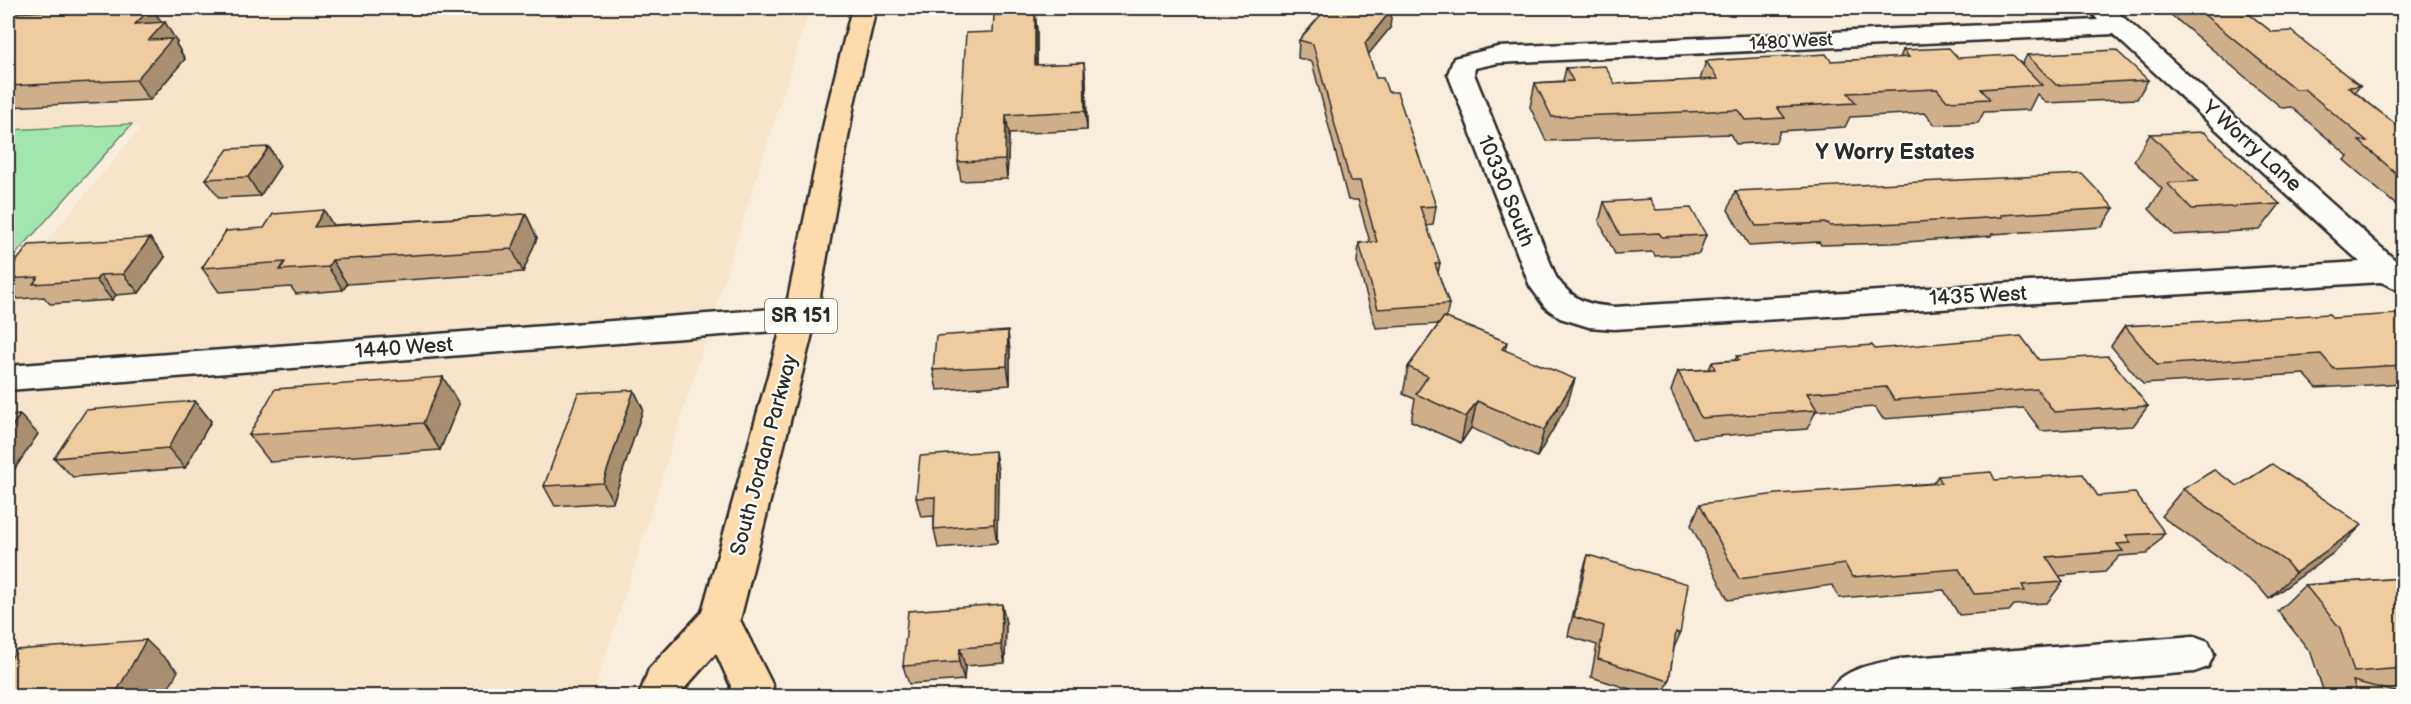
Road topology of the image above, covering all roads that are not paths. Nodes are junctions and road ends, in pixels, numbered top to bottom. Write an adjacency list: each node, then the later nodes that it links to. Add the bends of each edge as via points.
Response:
1 (864, 8): 7 (main road, South Jordan Parkway / SR 151, via 841,104)
2 (2100, 8): 3 (street, Y Worry Lane)
3 (2120, 26): 4 (street, 1480 West, via 1498,56); 5 (street, Y Worry Lane)
4 (1463, 63): 6 (street, 10330 South, via 1464,86 1541,279)
5 (2396, 278): 6 (street, 1435 West, via 1614,318)
6 (1568, 312)
7 (800, 318): 8 (street, 1440 West); 9 (main road, South Jordan Parkway / SR 151)
8 (8, 378)
9 (720, 620): 11 (main road, SR 151, via 664,682); 12 (main road, via 752,686)
10 (2194, 654): 13 (street, via 1900,676 1872,682)
11 (660, 696)
12 (750, 696)
13 (1848, 696)

